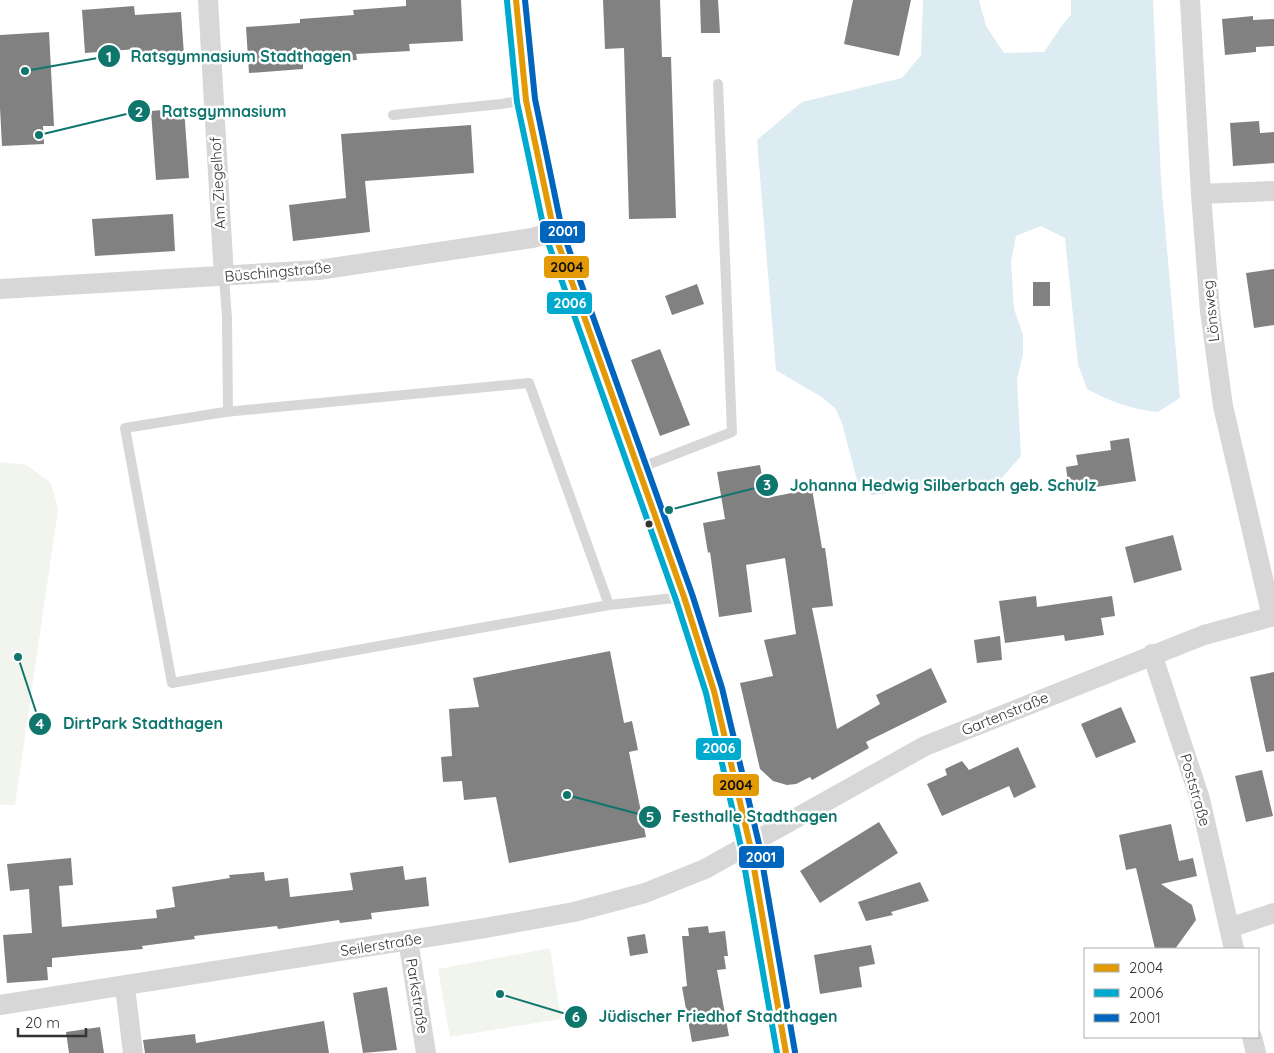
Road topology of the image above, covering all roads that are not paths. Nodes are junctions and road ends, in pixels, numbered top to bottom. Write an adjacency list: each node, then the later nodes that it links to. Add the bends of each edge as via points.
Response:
1 (208, 0): 10 (street, Am Ziegelhof)
2 (516, 0): 5 (street)
3 (1190, 0): 8 (street, Lönsweg)
4 (718, 84): 13 (lane, via 732,432)
5 (526, 100): 6 (lane); 9 (street)
6 (393, 115)
7 (1274, 191): 8 (street)
8 (1201, 194): 16 (street, Lönsweg, via 1210,311 1223,406)
9 (554, 232): 10 (street, Büschingstraße, via 318,270); 13 (street)
10 (224, 277): 11 (street, Büschingstraße); 12 (lane)
11 (0, 290)
12 (228, 412): 15 (lane, via 529,383); 15 (lane, via 125,428 172,684)
13 (637, 469): 14 (street)
14 (684, 596): 15 (lane); 18 (street, via 714,691)
15 (609, 605)
16 (1273, 616): 17 (street, Gartenstraße, via 1204,635)
17 (1152, 654): 18 (street, Gartenstraße, via 925,746); 20 (street, Poststraße, via 1200,799)
18 (750, 845): 21 (street, Seilerstraße, via 705,870 646,893 574,912); 28 (street)
19 (1274, 913): 20 (street)
20 (1229, 928): 22 (street, Poststraße)
21 (408, 940): 23 (street, Seilerstraße); 27 (street, Parkstraße)
22 (1234, 948)
23 (124, 987): 24 (street, Seilerstraße); 26 (street)
24 (0, 1005)
25 (1252, 1038): 29 (street)
26 (133, 1053)
27 (426, 1053)
28 (786, 1053)
29 (1256, 1053)

